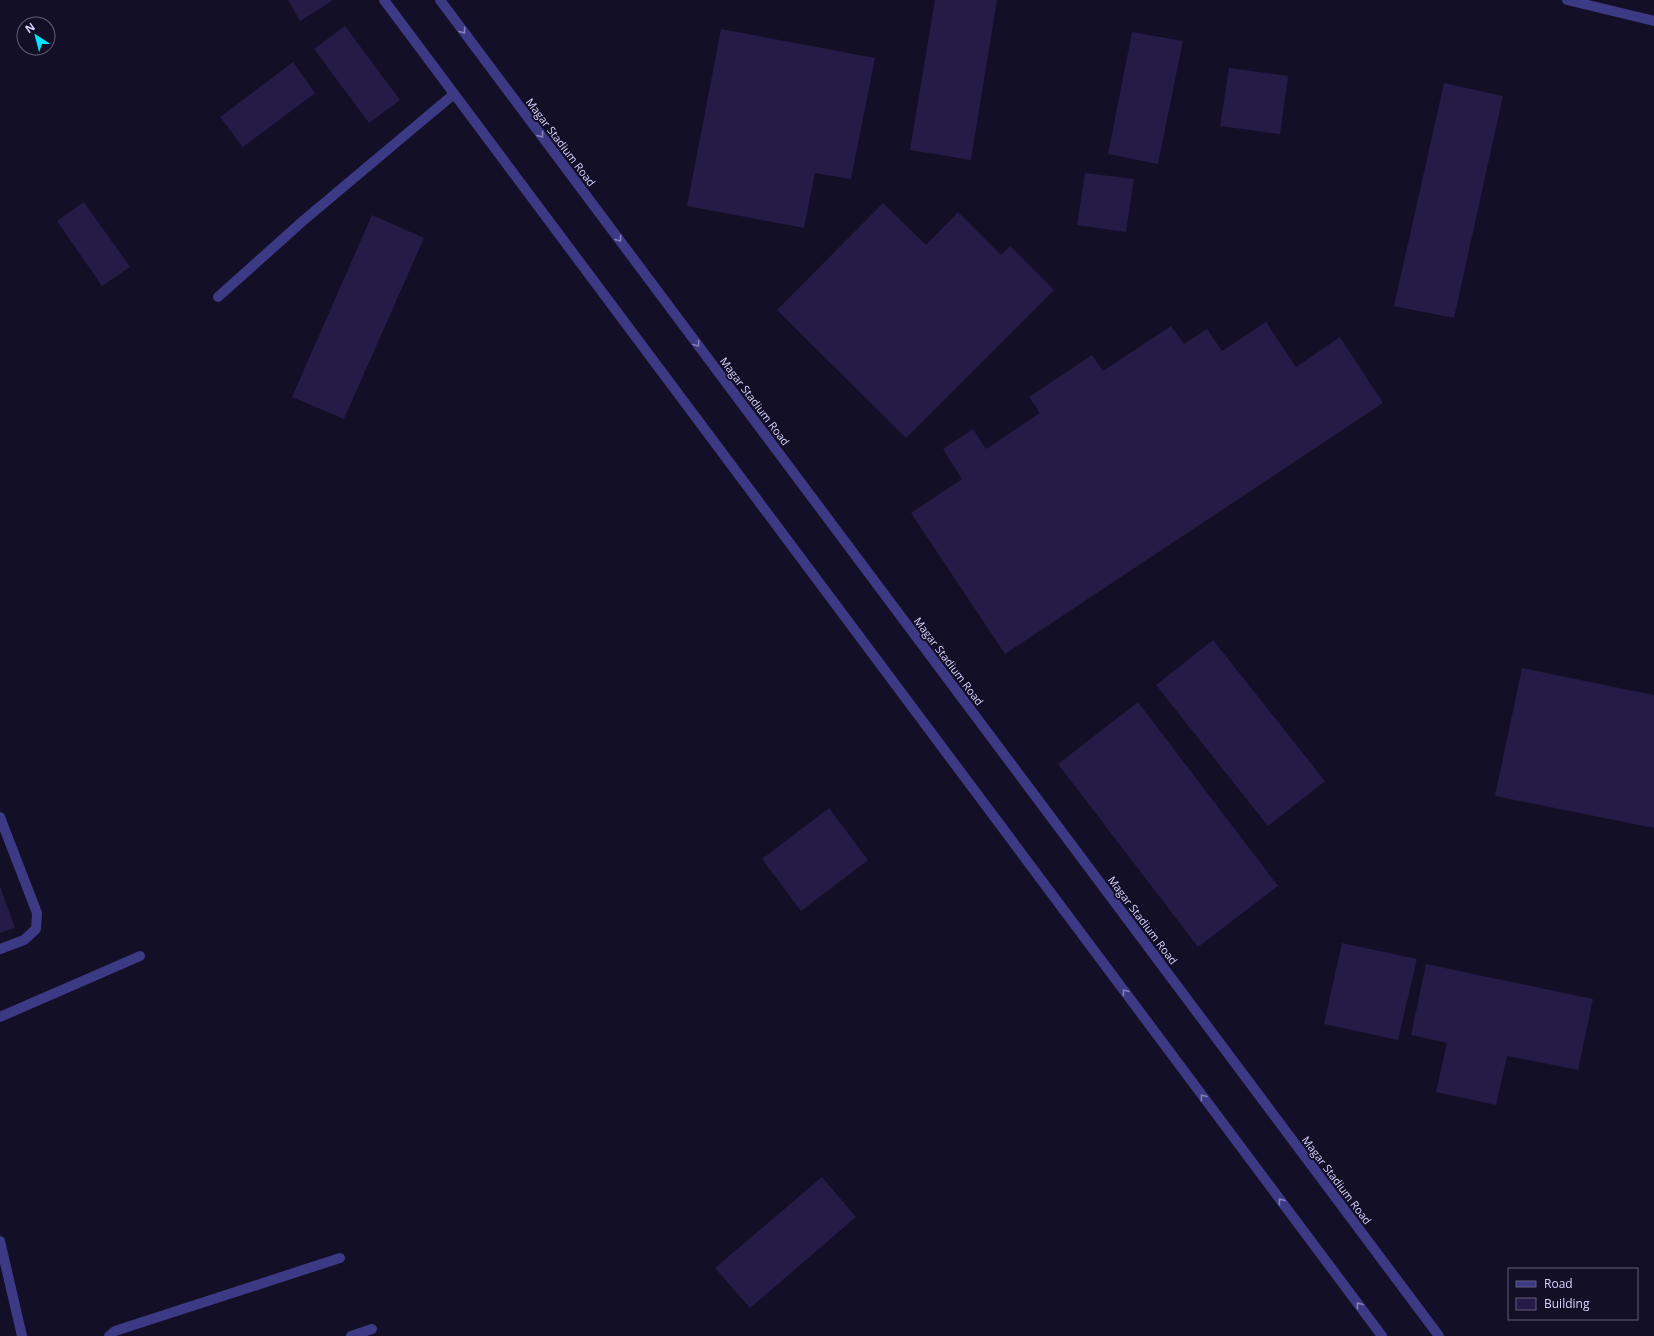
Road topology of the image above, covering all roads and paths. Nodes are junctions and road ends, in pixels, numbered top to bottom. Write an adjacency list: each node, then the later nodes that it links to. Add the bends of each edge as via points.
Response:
1 (384, 0): 5 (street)
2 (440, 0): 18 (street, Magar Stadium Road, one-way to 18)
3 (1567, 0): 4 (street)
4 (1654, 21)
5 (454, 94): 6 (street, via 304,220); 17 (street, one-way to 5)
6 (218, 297)
7 (0, 817): 8 (street, via 37,913 36,929 24,940)
8 (0, 949)
9 (140, 956): 10 (street)
10 (0, 1017)
11 (0, 1241): 14 (street)
12 (340, 1258): 15 (street, via 115,1331)
13 (372, 1329): 16 (street)
14 (22, 1336)
15 (109, 1336)
16 (351, 1336)
17 (1382, 1336)
18 (1439, 1336)

